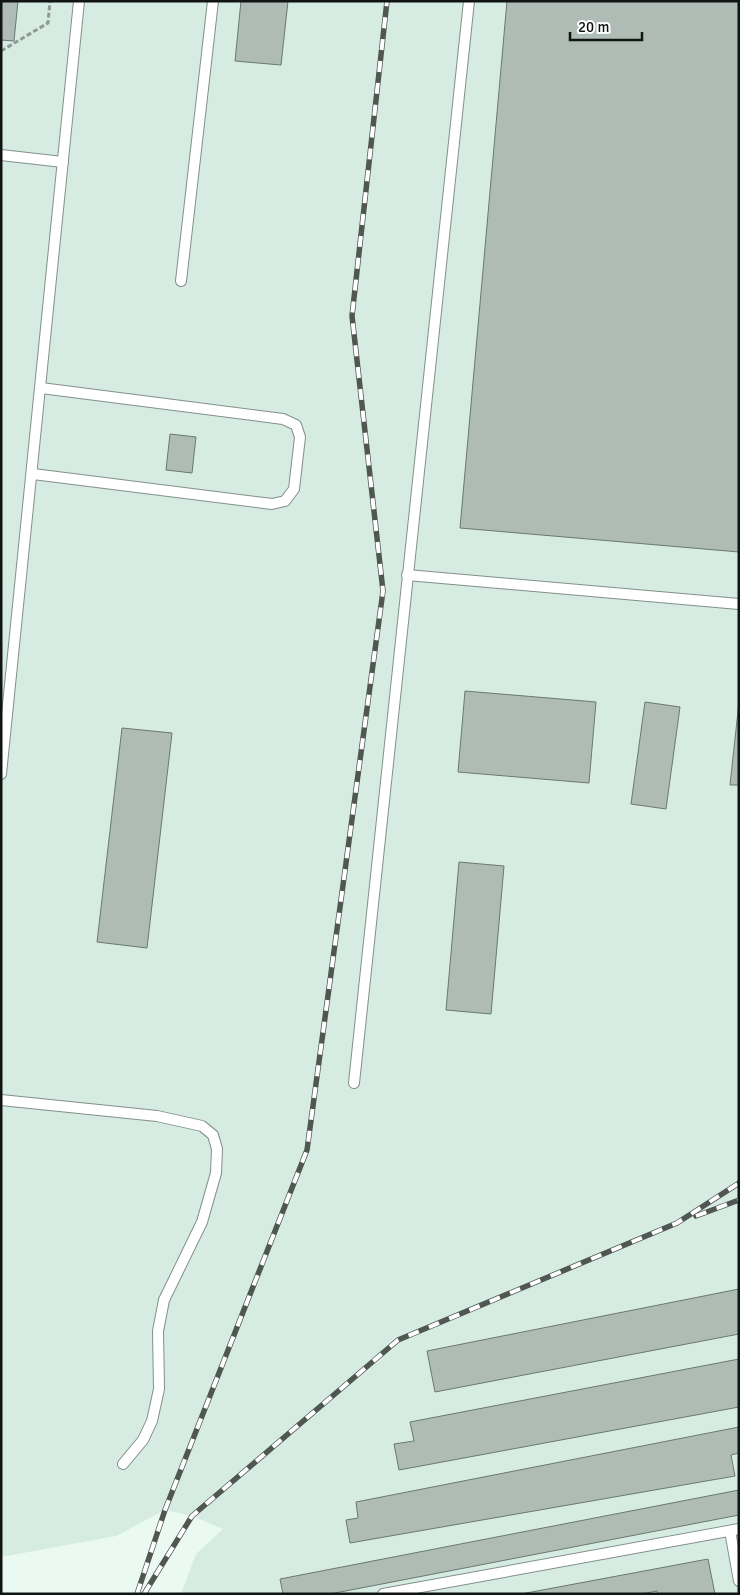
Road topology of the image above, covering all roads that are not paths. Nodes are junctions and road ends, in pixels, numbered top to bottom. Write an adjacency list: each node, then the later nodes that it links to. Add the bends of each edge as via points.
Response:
1 (80, 1): 5 (lane)
2 (213, 1): 6 (lane)
3 (470, 1): 9 (lane)
4 (1, 155): 5 (lane)
5 (63, 162): 7 (lane)
6 (181, 281)
7 (41, 388): 8 (lane); 8 (lane, via 282,419 296,425 300,437 294,488 286,501 272,504)
8 (32, 474): 11 (lane)
9 (407, 575): 10 (lane); 12 (lane)
10 (739, 604)
11 (1, 774)
12 (354, 1083)
13 (1, 1100): 14 (lane, via 157,1116 202,1126 213,1135 217,1150 216,1173 202,1222 164,1300 158,1331 158,1388 152,1421 143,1440)
14 (123, 1464)
15 (734, 1530): 16 (lane); 17 (lane)
16 (739, 1581)
17 (383, 1594)

